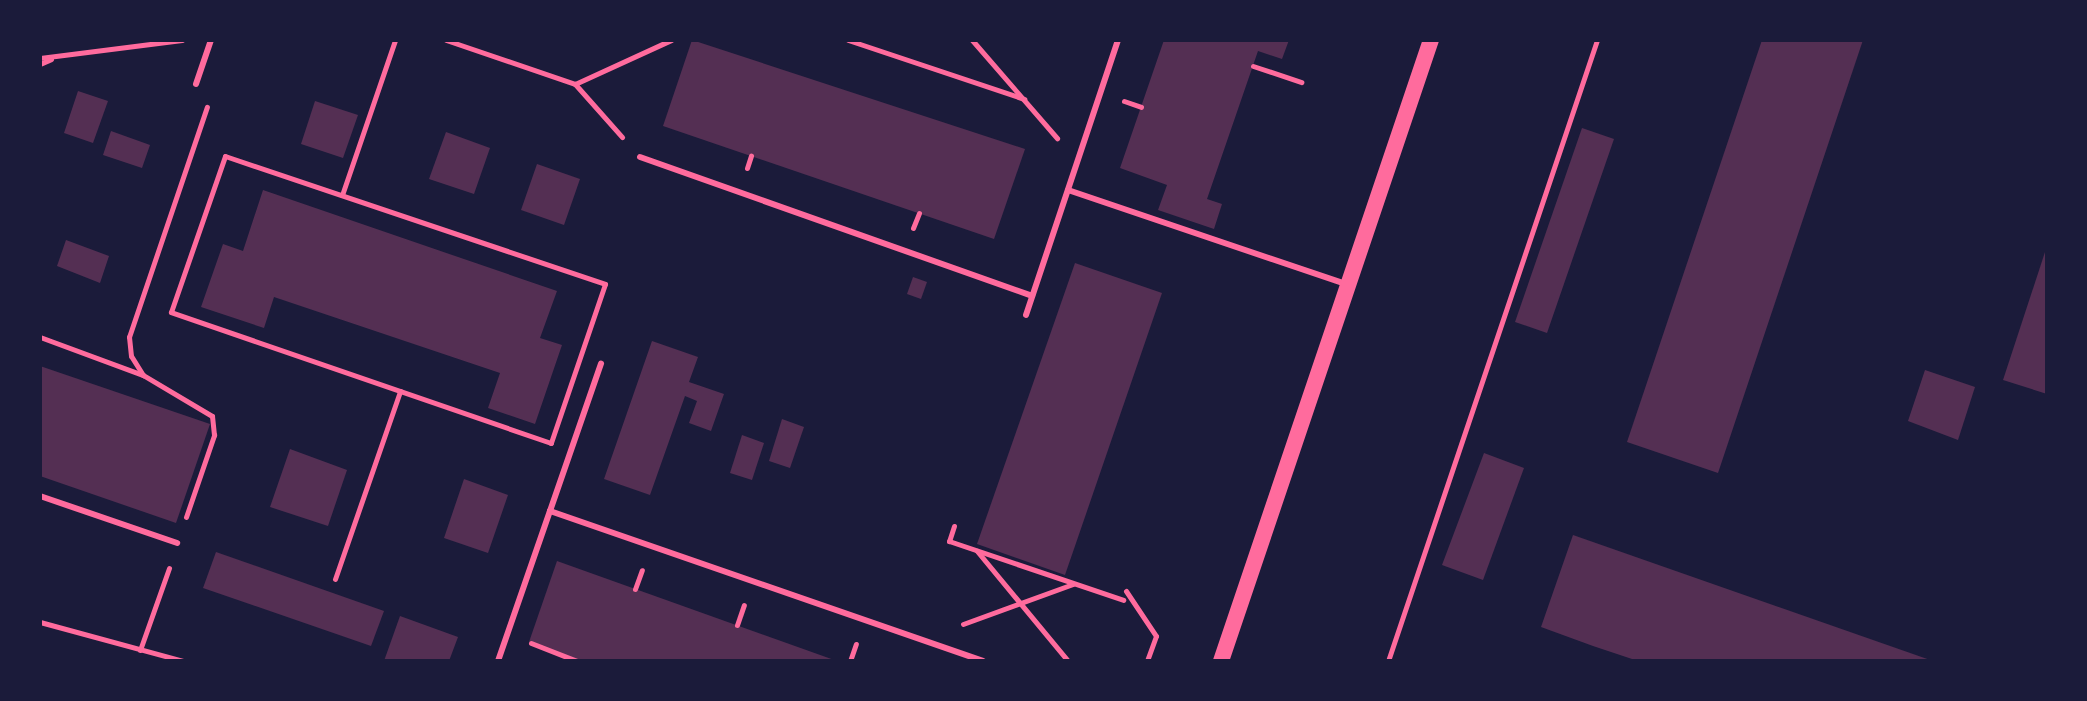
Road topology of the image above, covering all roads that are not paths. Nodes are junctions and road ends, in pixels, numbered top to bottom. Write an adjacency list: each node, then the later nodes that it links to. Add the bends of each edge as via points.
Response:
1 (211, 40): 4 (lane)
2 (1118, 40): 6 (lane)
3 (1431, 40): 7 (main road)
4 (196, 84)
5 (640, 157): 8 (lane)
6 (1068, 190): 7 (lane); 8 (lane)
7 (1349, 285): 16 (main road)
8 (1032, 296): 9 (lane)
9 (1026, 315)
10 (601, 364): 12 (lane)
11 (40, 496): 13 (lane)
12 (550, 511): 14 (lane); 15 (lane)
13 (177, 543)
14 (498, 661)
15 (983, 661)
16 (1221, 661)

